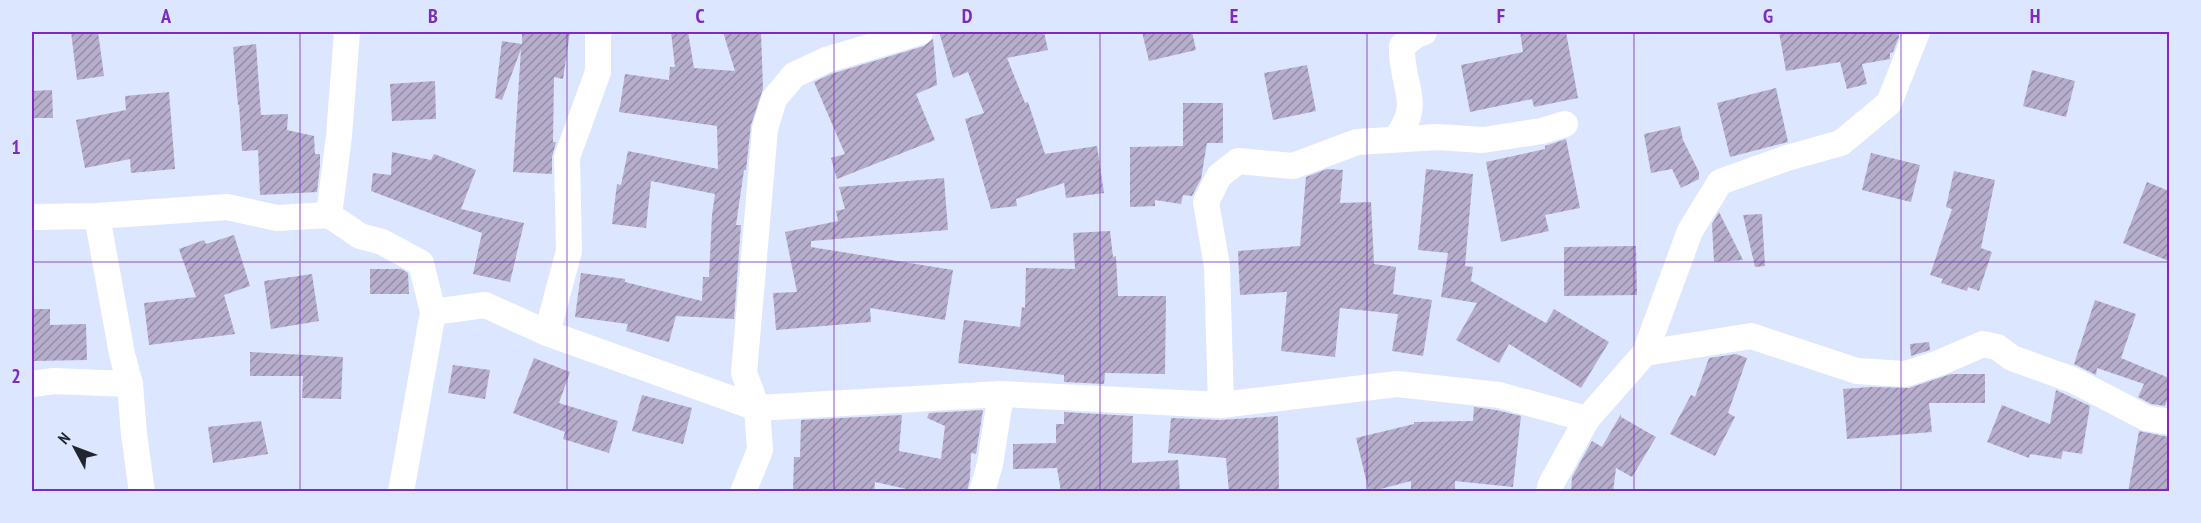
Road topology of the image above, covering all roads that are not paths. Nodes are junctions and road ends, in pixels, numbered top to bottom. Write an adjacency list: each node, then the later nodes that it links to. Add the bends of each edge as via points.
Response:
1 (347, 32): 8 (street)
2 (598, 32): 12 (street, via 598,72 567,157 569,251)
3 (920, 32): 18 (street, via 826,60 794,75 774,99 765,129 744,373)
4 (1424, 32): 7 (street, via 1402,46 1401,63 1411,99 1406,126)
5 (1917, 32): 13 (street, via 1889,103 1841,143 1720,182 1690,231)
6 (1565, 124): 7 (street, via 1542,132 1483,140)
7 (1395, 140): 17 (street, via 1357,142 1293,166 1238,161 1219,176 1206,202 1216,266)
8 (329, 215): 9 (street, via 277,218 227,207); 11 (street, via 360,236 382,242 421,263)
9 (97, 216): 10 (street); 15 (street)
10 (32, 217)
11 (433, 312): 12 (street, via 485,305); 22 (street)
12 (547, 333): 18 (street)
13 (1645, 353): 19 (street); 20 (street, via 1752,336 1857,371 1905,375 1983,344 2073,380 2146,418)
14 (32, 384): 15 (street)
15 (129, 384): 21 (street)
16 (1001, 394): 17 (street); 18 (street); 24 (street)
17 (1221, 405): 19 (street, via 1397,384 1499,395)
18 (757, 408): 23 (street, via 760,450)
19 (1587, 419): 25 (street)
20 (2169, 422)
21 (142, 492)
22 (401, 492)
23 (743, 492)
24 (982, 492)
25 (1549, 492)

